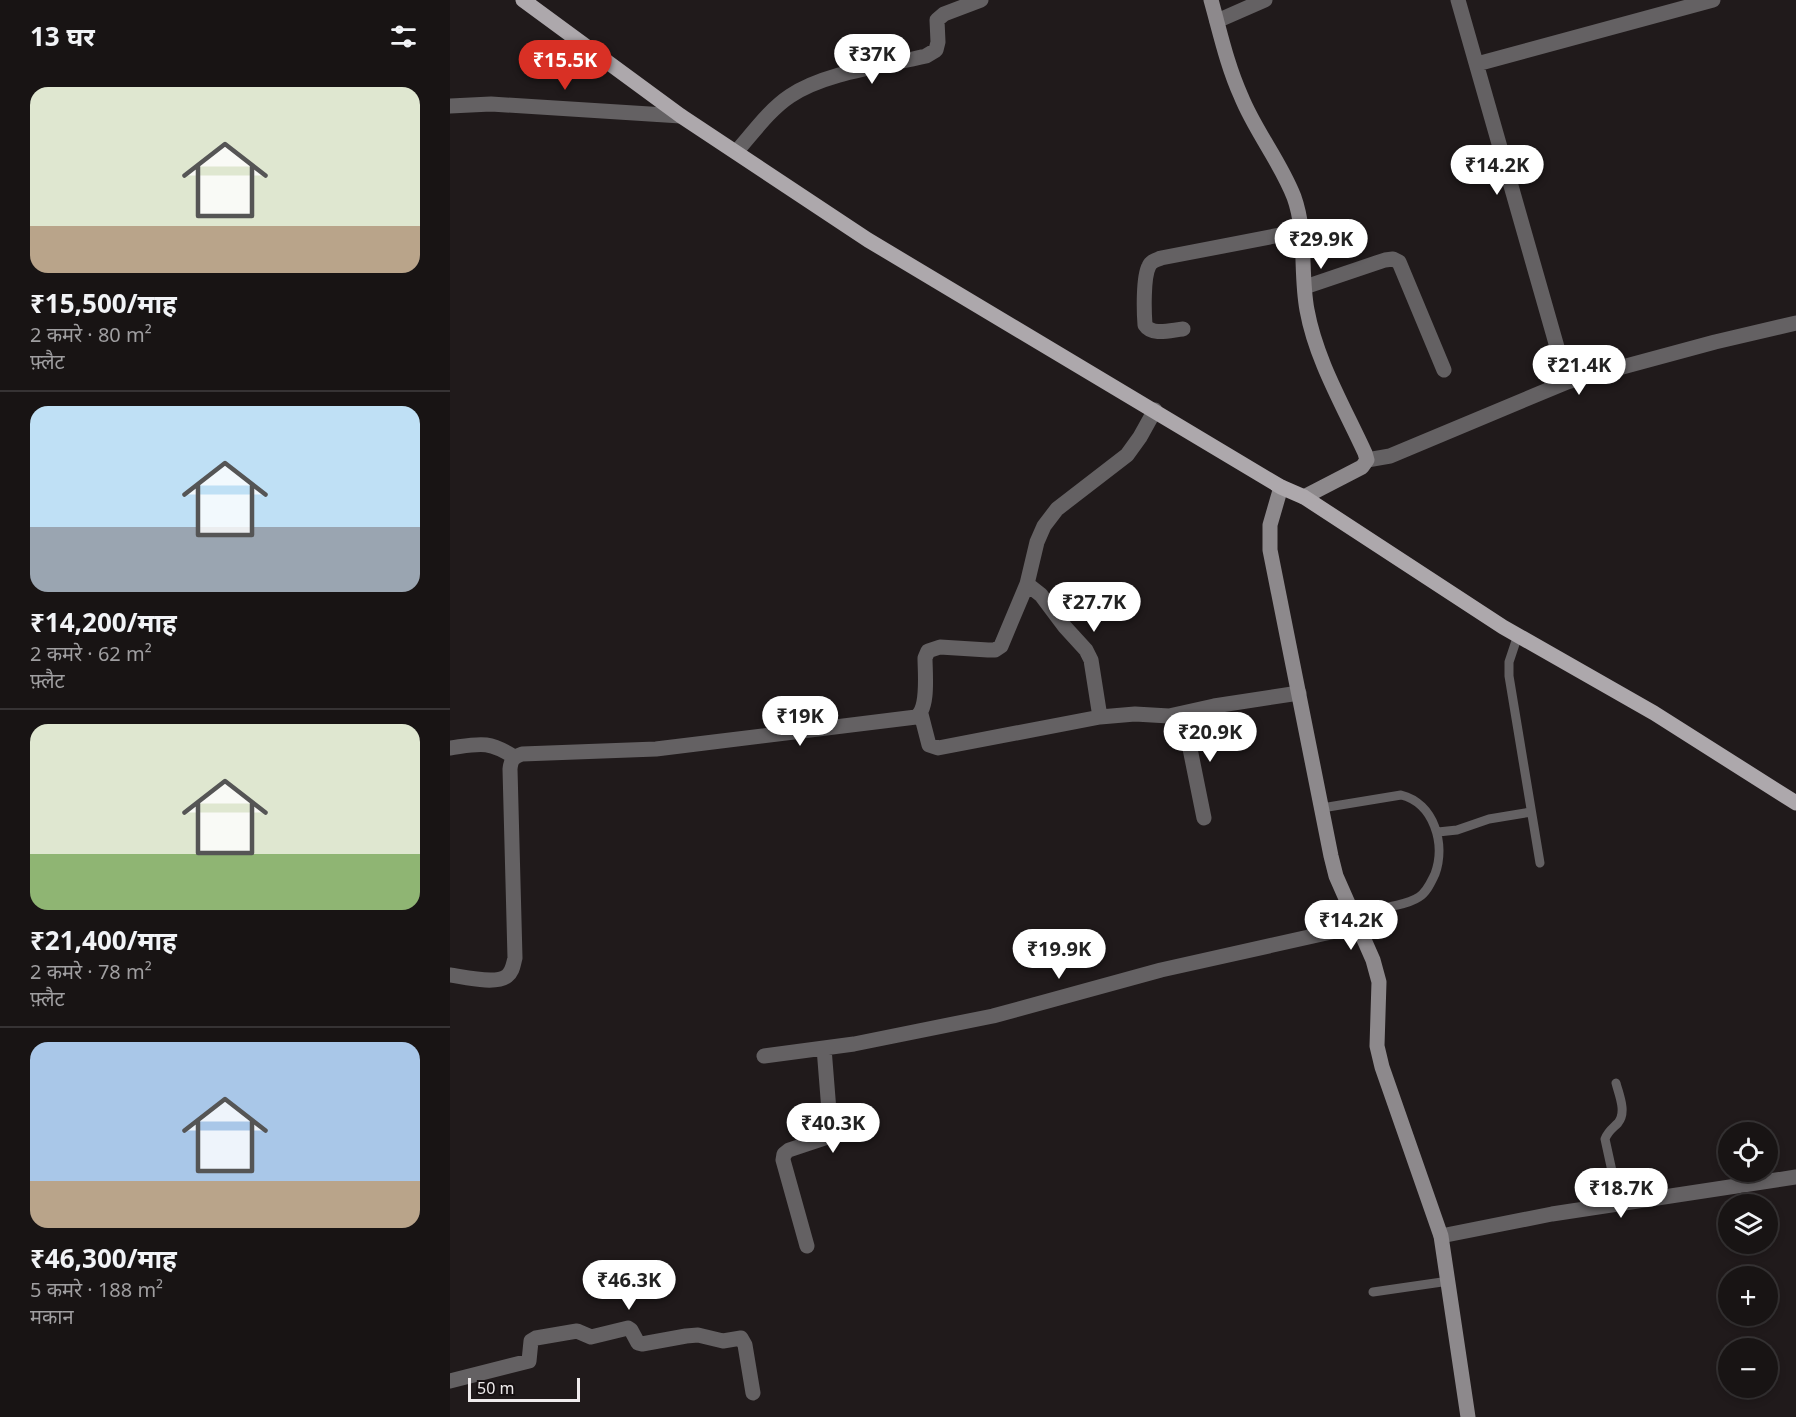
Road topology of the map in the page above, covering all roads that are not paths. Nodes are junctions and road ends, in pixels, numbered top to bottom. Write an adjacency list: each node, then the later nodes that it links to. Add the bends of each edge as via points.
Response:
1 (523, 0): 10 (main road)
2 (981, 0): 11 (street, via 937,20 936,50 926,56 808,85 771,112)
3 (1211, 0): 7 (street)
4 (1265, 0): 7 (street)
5 (1458, 0): 8 (street)
6 (1713, 0): 8 (street)
7 (1217, 21): 12 (street, via 1241,98 1294,198)
8 (1477, 64): 17 (street)
9 (450, 106): 10 (street, via 491,104)
10 (681, 116): 11 (main road)
11 (736, 152): 18 (main road, via 868,240)
12 (1301, 231): 13 (street); 15 (street, via 1152,262 1146,276 1145,326 1154,331)
13 (1305, 288): 16 (street, via 1385,260 1399,262); 19 (street, via 1311,331)
14 (1796, 323): 17 (street)
15 (1183, 328)
16 (1444, 370)
17 (1567, 382): 19 (street, via 1390,456)
18 (1155, 410): 20 (main road); 22 (street, via 1127,454 1057,509 1044,526 1036,542)
19 (1366, 460): 21 (street, via 1362,467)
20 (1281, 487): 21 (main road); 24 (street, via 1270,525 1270,543)
21 (1304, 497): 23 (main road)
22 (1027, 584): 25 (street, via 1001,646 995,650 940,647 928,651); 27 (street, via 1041,595 1086,650)
23 (1518, 635): 30 (main road, via 1654,713); 32 (lane, via 1509,662 1509,676)
24 (1299, 693): 26 (street); 31 (street)
25 (921, 714): 27 (street, via 929,745 938,748); 29 (street, via 908,719 656,749)
26 (1183, 714): 27 (street); 33 (street)
27 (1100, 717)
28 (450, 748): 29 (street, via 489,744)
29 (514, 757): 37 (street, via 510,769 512,970 499,980)
30 (1796, 803)
31 (1322, 808): 34 (lane, via 1401,795 1412,798); 36 (street, via 1336,876)
32 (1531, 812): 34 (lane); 35 (lane)
33 (1204, 818)
34 (1438, 832): 36 (lane, via 1438,866 1421,896)
35 (1540, 863)
36 (1355, 919): 38 (street, via 993,1016); 43 (street, via 1379,982 1377,1046 1382,1067)
37 (450, 975)
38 (824, 1048): 39 (street); 44 (street, via 831,1136 789,1150 783,1160)
39 (764, 1056)
40 (1616, 1083): 42 (lane, via 1622,1114 1605,1139)
41 (1796, 1177): 42 (street)
42 (1620, 1203): 43 (street)
43 (1441, 1236): 45 (street)
44 (807, 1246)
45 (1449, 1281): 46 (lane); 49 (street)
46 (1373, 1292)
47 (450, 1381): 48 (street, via 529,1361 531,1341 536,1338 577,1331 591,1337 628,1328 642,1344 698,1335 717,1340 741,1338)
48 (753, 1393)
49 (1468, 1417)

